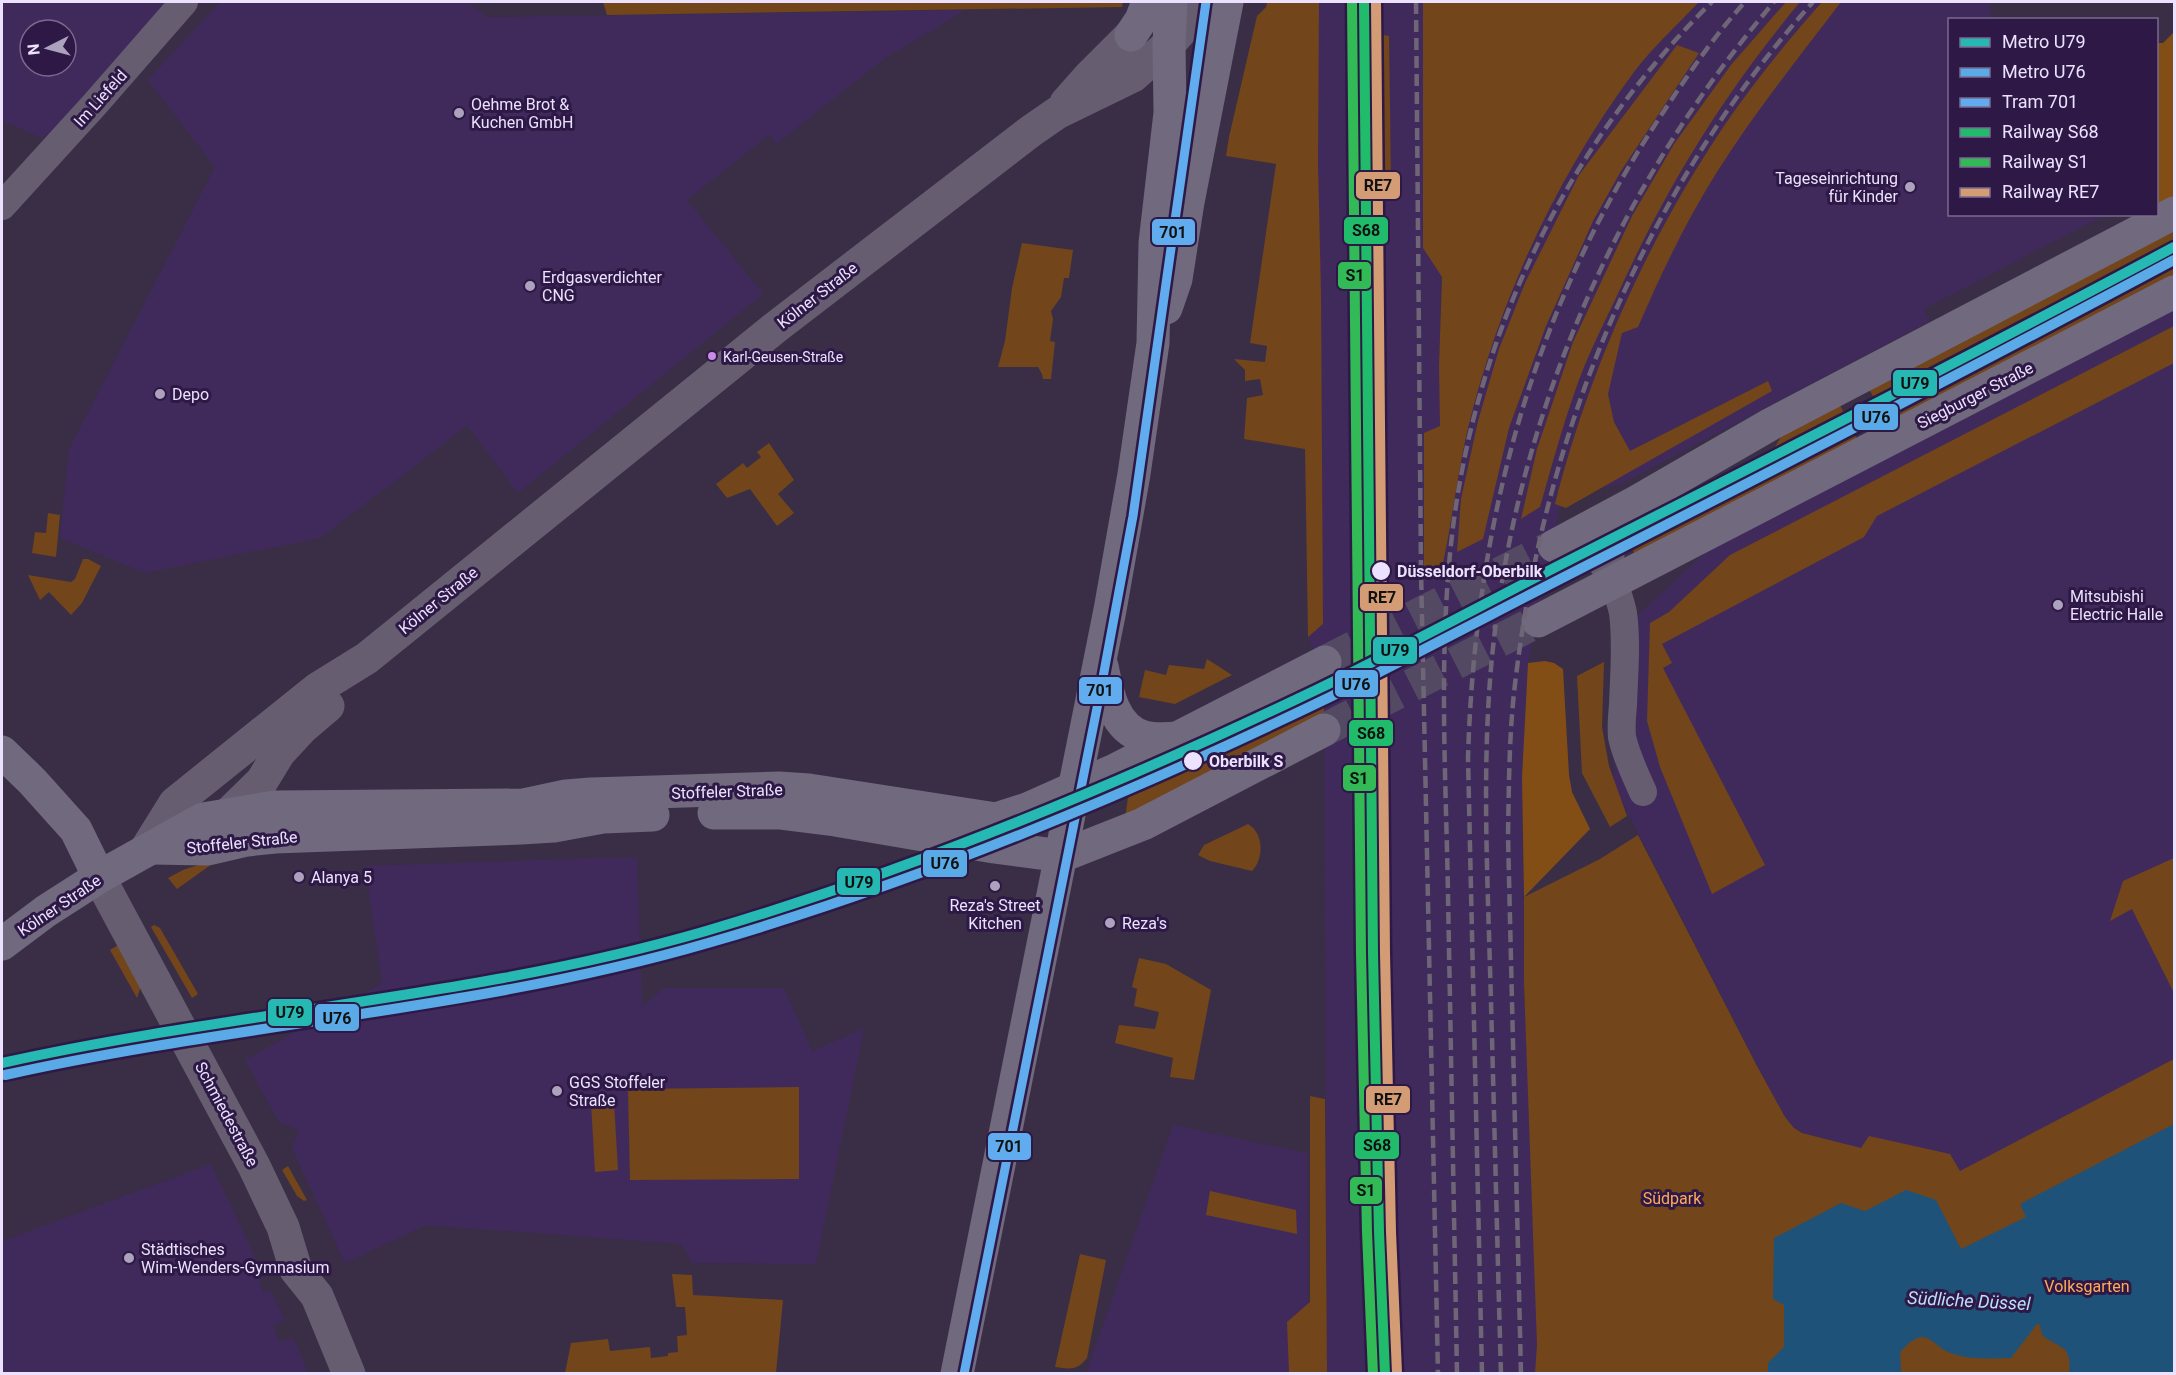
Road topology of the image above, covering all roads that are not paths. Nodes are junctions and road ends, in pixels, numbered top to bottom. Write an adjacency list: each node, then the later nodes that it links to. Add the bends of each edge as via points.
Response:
1 (184, 2): 11 (street, Im Liefeld, via 95,104)
2 (1148, 2): 6 (main road)
3 (1171, 2): 7 (main road)
4 (1207, 2): 7 (street)
5 (1227, 2): 14 (main road, via 1176,279)
6 (1131, 35): 10 (street)
7 (1168, 44): 8 (street, Kölner Straße); 9 (main road)
8 (1133, 76): 9 (street); 10 (street, Kölner Straße)
9 (1170, 112): 14 (main road, via 1155,243)
10 (1057, 113): 19 (street, Kölner Straße, via 776,327)
11 (6, 192)
12 (2175, 213): 15 (main road, via 1798,410)
13 (2175, 292): 17 (main road, Siegburger Straße)
14 (1154, 343): 20 (main road)
15 (1692, 470): 16 (main road); 17 (street, via 1674,496 1636,519 1614,542 1611,565)
16 (1554, 546): 17 (street, via 1569,544 1585,549 1596,556)
17 (1615, 581): 18 (main road, Siegburger Straße); 26 (street, via 1625,634 1622,733)
18 (1538, 621)
19 (367, 658): 27 (street, Kölner Straße, via 328,705 279,753); 28 (street, Kölner Straße, via 309,695 175,803)
20 (1100, 658): 23 (main road, via 1106,688 1122,723 1141,736); 25 (main road)
21 (1325, 662): 23 (main road)
22 (1324, 730): 29 (main road, via 1143,825)
23 (1178, 738): 25 (main road)
24 (2, 752): 30 (main road, via 76,830)
25 (1075, 788): 27 (main road, Stoffeler Straße, via 996,819 779,788 591,794 524,805); 29 (main road)
26 (1643, 792)
27 (268, 794): 28 (main road, Stoffeler Straße, via 228,814 203,819)
28 (147, 848): 29 (main road, Stoffeler Straße, via 208,849 275,837 521,828 603,817 746,812 840,820); 30 (main road, Kölner Straße)
29 (1062, 856): 33 (main road)
30 (99, 878): 31 (main road, Kölner Straße); 32 (street, Schmiedestraße, via 250,1156 283,1227 315,1260 317,1296)
31 (2, 944)
32 (349, 1374)
33 (957, 1374)

